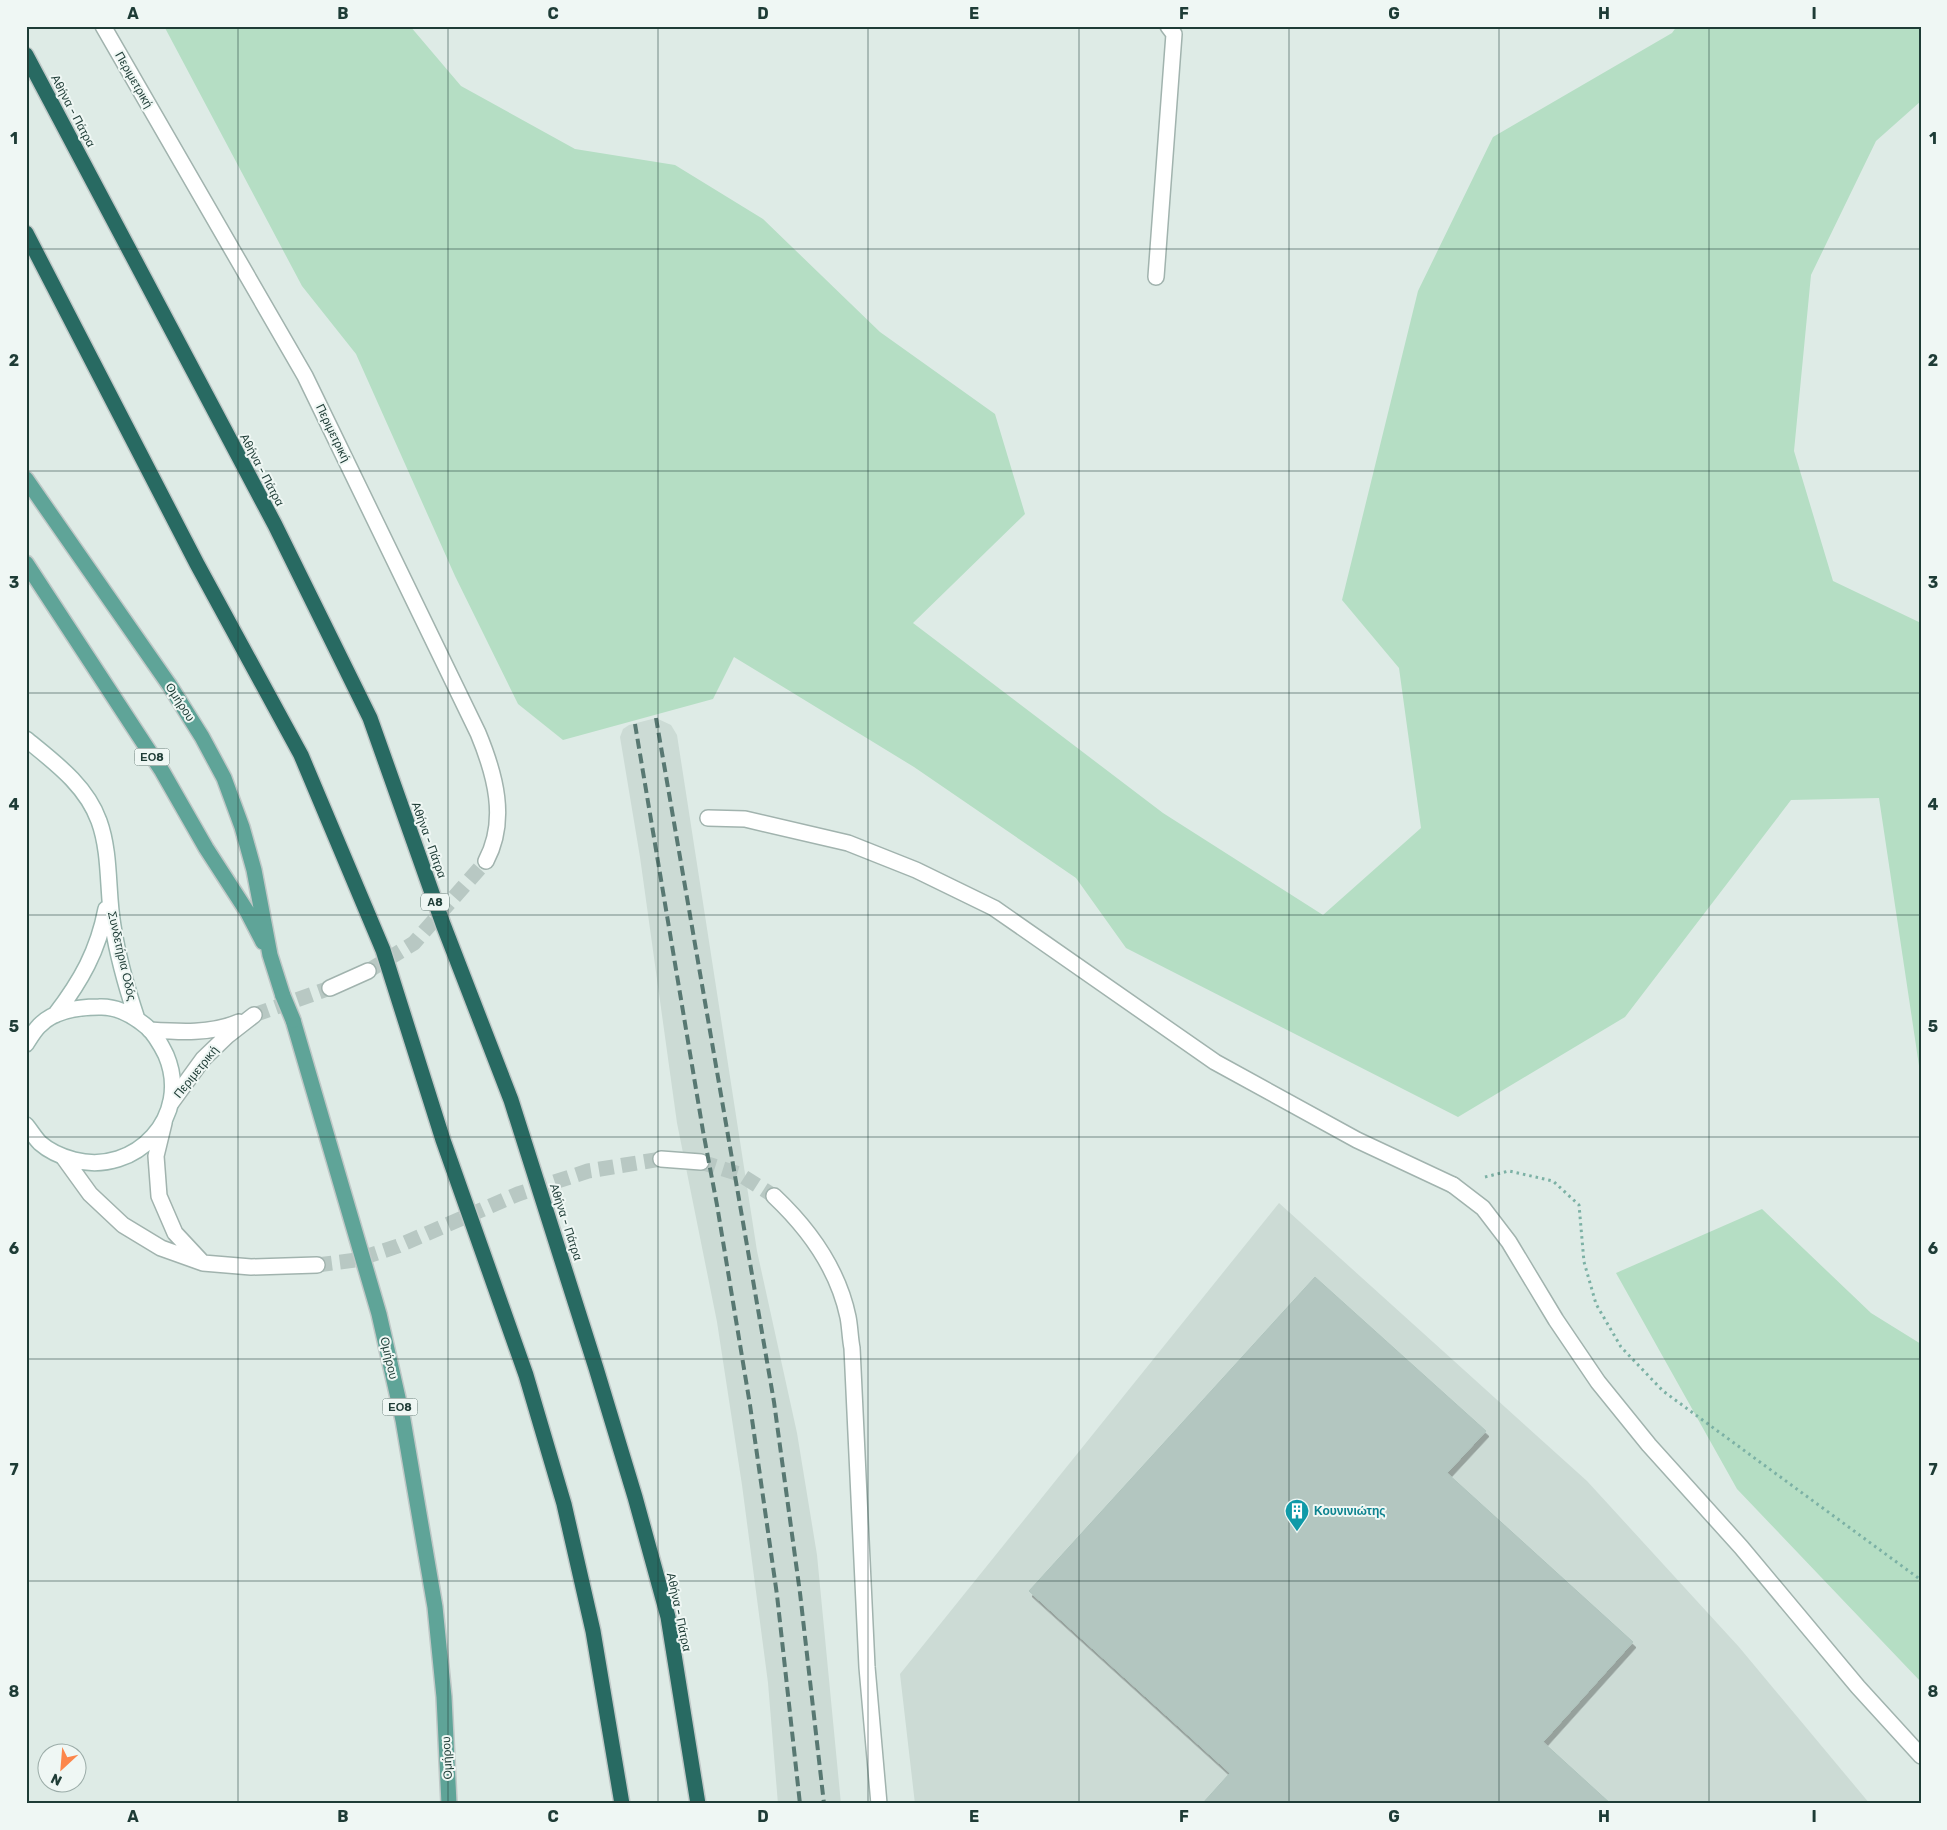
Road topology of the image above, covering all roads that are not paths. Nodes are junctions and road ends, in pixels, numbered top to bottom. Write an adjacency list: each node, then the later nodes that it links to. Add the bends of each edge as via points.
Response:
1 (103, 26): 10 (street, Περιμετρική, via 305,376 478,733 490,762 496,790 494,845)
2 (1168, 26): 5 (street, via 1174,34)
3 (26, 55): 32 (highway, Αθήνα - Πάτρα / Α8, via 275,525 370,718 443,924 511,1100 635,1497 668,1617)
4 (26, 233): 31 (highway, via 300,755 383,950 444,1140 526,1375 564,1504 593,1631)
5 (1156, 277)
6 (26, 479): 12 (main road, Ομήρου / ΕΟ8, via 170,686 224,778 254,870)
7 (26, 563): 12 (main road, Ομήρου / ΕΟ8, via 162,771)
8 (26, 739): 11 (street, Συνδετήρια Οδός, via 62,768 82,790 99,820)
9 (708, 818): 29 (street, via 745,819 848,844 916,870 994,908 1215,1062 1357,1140 1453,1185 1483,1208 1509,1242 1556,1320 1604,1389 1858,1687)
10 (486, 861)
11 (109, 893): 15 (street, Συνδετήρια Οδός, via 102,930 88,967); 16 (street, Συνδετήρια Οδός, via 120,960)
12 (270, 955): 30 (main road, Ομήρου / ΕΟ8, bridge, via 293,1020 379,1314 403,1420 435,1607 444,1697)
13 (368, 971): 14 (street)
14 (330, 988)
15 (55, 1015): 16 (street, via 80,1007 103,1006); 17 (street)
16 (137, 1018): 18 (street)
17 (33, 1023): 19 (street)
18 (150, 1030): 20 (street, via 171,1066); 20 (street, Περιμετρική, via 200,1032 228,1027 254,1015 203,1060)
19 (26, 1044)
20 (171, 1102): 21 (street)
21 (164, 1123): 23 (street, via 135,1153 112,1162 88,1164); 27 (street, via 156,1156 159,1196 175,1233)
22 (26, 1125): 23 (street, via 41,1144)
23 (64, 1158): 27 (street, via 90,1194 123,1225 161,1248)
24 (661, 1159): 25 (street)
25 (701, 1162)
26 (774, 1196): 33 (street, via 808,1232 826,1260 848,1317 867,1667)
27 (203, 1263): 28 (street, via 251,1267)
28 (317, 1265)
29 (1921, 1756)
30 (449, 1804)
31 (622, 1804)
32 (698, 1804)
33 (879, 1804)

